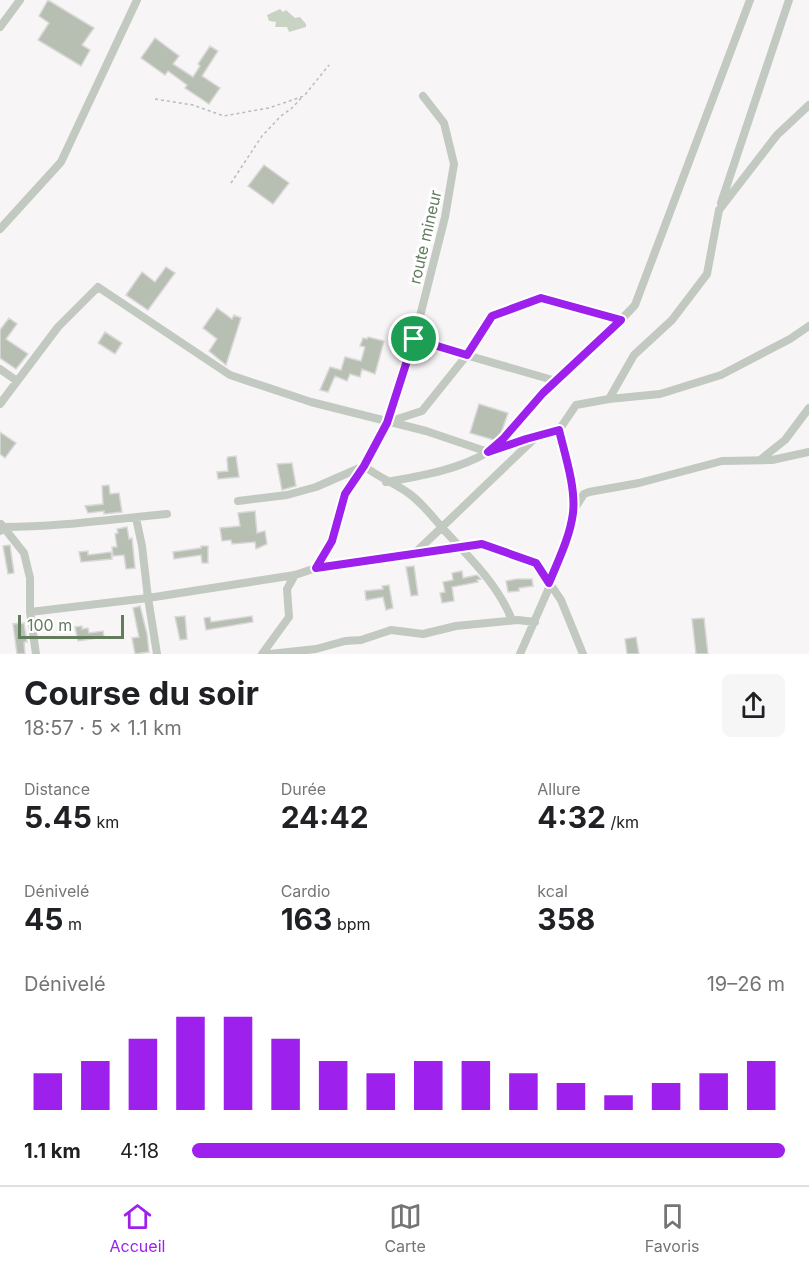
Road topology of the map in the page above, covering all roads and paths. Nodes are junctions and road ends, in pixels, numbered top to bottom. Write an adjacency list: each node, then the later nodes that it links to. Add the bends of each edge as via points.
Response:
1 (20, 0): 5 (street)
2 (137, 0): 13 (street, via 60,162)
3 (750, 0): 14 (street, via 635,305)
4 (789, 0): 12 (street)
5 (0, 27)
6 (329, 66): 7 (path)
7 (303, 96): 9 (path, via 269,108 224,116 193,105); 11 (path, via 262,136)
8 (423, 96): 16 (street, route mineur, via 444,123 454,164 446,217)
9 (155, 99)
10 (809, 105): 12 (street, via 777,135)
11 (231, 183)
12 (719, 210): 21 (street, via 707,274 672,320 634,355)
13 (0, 229)
14 (621, 320): 17 (street, via 541,298 492,316); 20 (street)
15 (809, 326): 21 (street, via 721,375 660,394)
16 (414, 339): 17 (street); 24 (street, route mineur)
17 (467, 355): 20 (street); 24 (street, via 422,411)
18 (0, 369): 19 (street)
19 (17, 381): 22 (street); 24 (street, via 58,327 98,287 230,375)
20 (556, 381): 28 (street)
21 (609, 399): 25 (street, via 576,405)
22 (0, 404)
23 (809, 408): 31 (street, via 785,440)
24 (387, 423): 28 (street, via 426,431); 32 (street, route mineur)
25 (559, 430): 26 (street); 35 (street, via 570,473)
26 (537, 436): 28 (street); 39 (street)
27 (809, 445): 30 (street)
28 (488, 452): 33 (street, via 440,472)
29 (809, 452): 30 (street)
30 (794, 455): 31 (street)
31 (760, 460): 35 (street, via 722,461 589,492)
32 (364, 466): 33 (street); 34 (street, via 316,487); 42 (street, route mineur, via 345,494 332,541)
33 (386, 482): 39 (street, via 411,495)
34 (238, 501)
35 (573, 511): 44 (street)
36 (167, 514): 37 (street)
37 (136, 518): 38 (street); 45 (street)
38 (1, 527): 46 (street, via 24,553 30,578)
39 (442, 528): 40 (street); 41 (street)
40 (461, 547): 41 (street); 44 (street, via 482,544 536,563); 47 (street, via 505,602)
41 (415, 553): 42 (street)
42 (316, 568): 43 (street)
43 (295, 575): 45 (street); 51 (street, via 287,589 289,617)
44 (549, 583): 48 (street); 54 (street, via 561,600)
45 (148, 598): 46 (street); 50 (street)
46 (30, 612): 49 (street)
47 (512, 620): 48 (street); 52 (street, via 423,634 392,630 362,640)
48 (535, 622): 53 (street)
49 (36, 654)
50 (157, 654)
51 (262, 654)
52 (270, 654)
53 (520, 654)
54 (583, 654)

